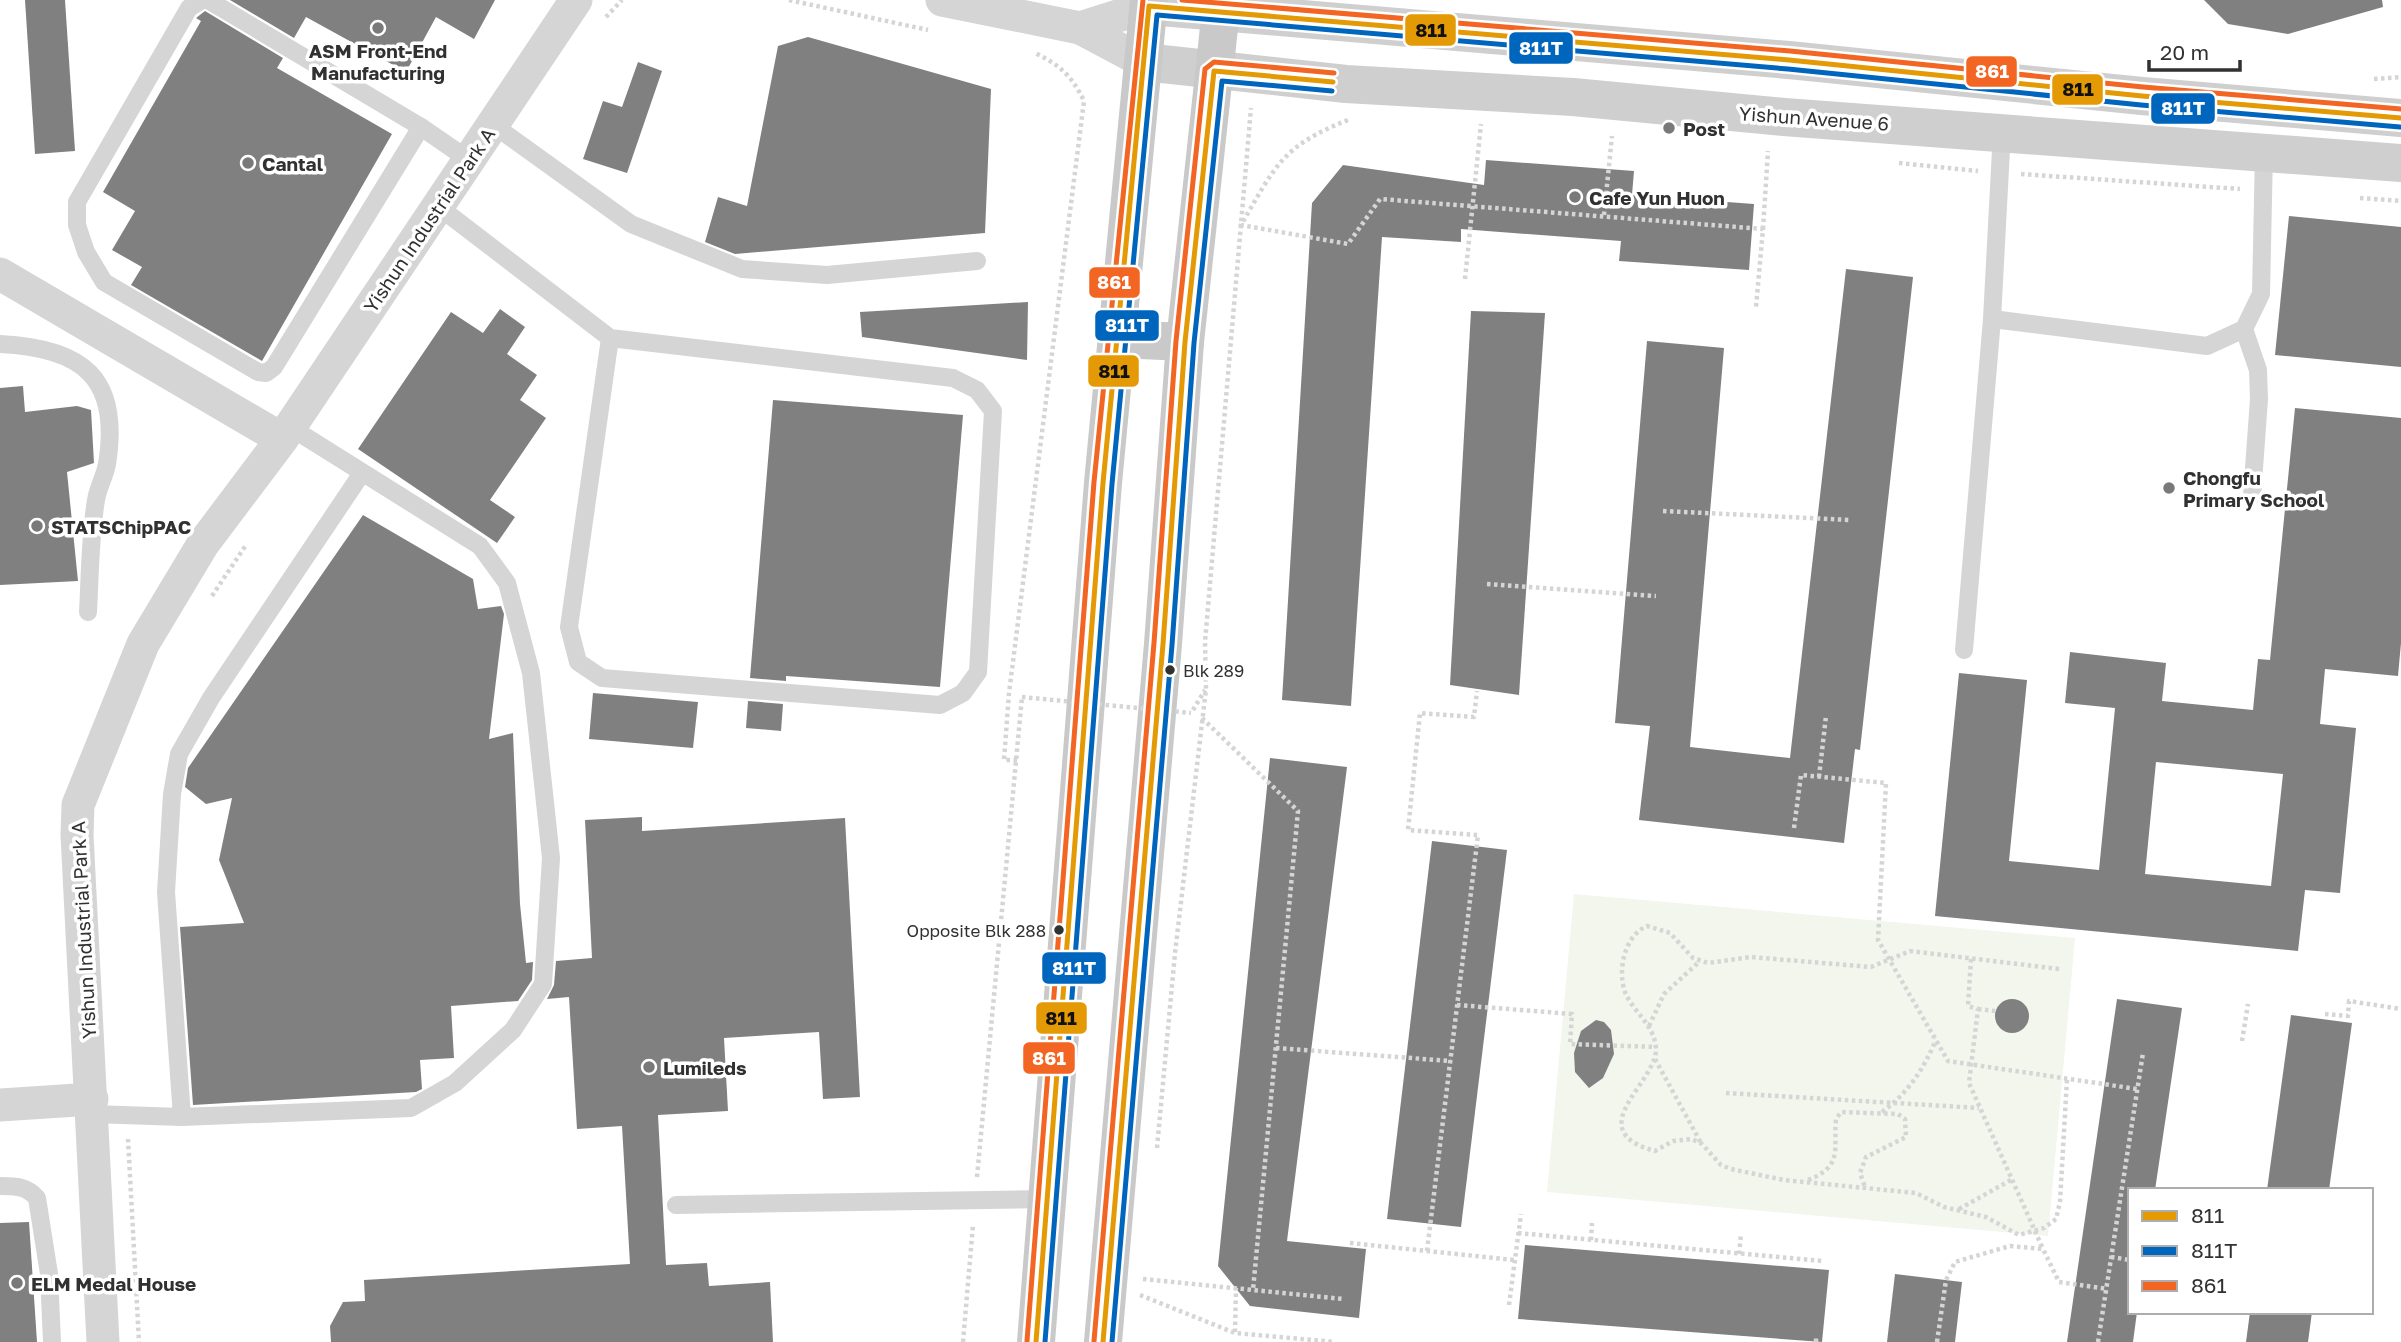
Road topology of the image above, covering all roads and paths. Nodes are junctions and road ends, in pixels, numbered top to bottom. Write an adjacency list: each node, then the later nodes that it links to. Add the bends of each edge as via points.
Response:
1 (202, 0): 18 (lane, via 189,8 77,202 77,225 104,282 258,372 274,367)
2 (208, 0): 18 (lane)
3 (576, 0): 17 (street, Yishun Industrial Park A)
4 (789, 0): 9 (path)
5 (943, 0): 8 (street)
6 (1149, 3): 7 (main road); 8 (street); 11 (main road)
7 (1222, 7): 12 (main road); 14 (main road)
8 (1080, 28): 11 (street)
9 (933, 31)
10 (1028, 50): 53 (path, via 1060,65 1075,81 1084,101 1009,693 1004,760)
11 (1144, 62): 12 (main road, Yishun Avenue 6); 37 (main road)
12 (1214, 71): 19 (main road, Yishun Avenue 6); 38 (main road)
13 (1252, 102): 28 (path)
14 (2401, 117)
15 (1353, 118): 28 (path, via 1315,133 1286,153)
16 (1481, 123): 25 (path)
17 (492, 124): 23 (street, Yishun Industrial Park A); 30 (lane, via 631,223 742,269 827,275)
18 (421, 127): 23 (lane)
19 (2002, 131): 22 (main road, Yishun Avenue 6); 34 (lane)
20 (1612, 136): 27 (path)
21 (1768, 151): 29 (path)
22 (2264, 152): 24 (main road, Yishun Avenue 6); 35 (lane, via 2261,294)
23 (469, 160): 26 (street, Yishun Industrial Park A)
24 (2401, 163)
25 (1472, 204): 27 (path); 28 (path, via 1380,199 1348,244); 32 (path)
26 (439, 207): 36 (lane); 40 (street, Yishun Industrial Park A)
27 (1604, 215): 29 (path)
28 (1241, 225): 49 (path, via 1205,642)
29 (1763, 229): 33 (path)
30 (976, 261)
31 (0, 274): 40 (street)
32 (1465, 279)
33 (1756, 307)
34 (1992, 319): 35 (lane, via 2207,346); 48 (lane)
35 (2244, 329): 42 (lane, via 2258,370)
36 (610, 338): 36 (lane, via 953,378 977,390 993,411 978,672 963,693 940,705 602,678 578,662 569,628)
37 (1118, 339): 38 (main road); 90 (main road, via 1103,483)
38 (1185, 342): 122 (main road)
39 (0, 344): 47 (lane, via 40,347 70,359 92,374 110,409 107,464 93,523)
40 (286, 433): 41 (lane); 80 (street, Yishun Industrial Park A, via 204,544 143,644 78,805)
41 (362, 473): 83 (lane, via 211,698 179,754 166,892); 83 (lane, via 480,546 507,583 531,673 551,858 543,984 513,1030 455,1083 411,1108)
42 (2252, 496)
43 (1663, 511): 44 (path)
44 (1850, 520)
45 (1487, 584): 46 (path)
46 (1657, 596)
47 (88, 612)
48 (1964, 650)
49 (1206, 689): 52 (path); 53 (path, bridge, via 1191,713 1023,697)
50 (1477, 691): 61 (path, via 1474,717 1420,713 1408,830 1478,835)
51 (1826, 716): 54 (path)
52 (1202, 718): 70 (path, via 1298,811); 85 (path)
53 (1017, 760): 91 (path)
54 (1819, 777): 55 (path, via 1801,775); 57 (path, via 1886,783 1878,940)
55 (1794, 828)
56 (1971, 959): 57 (path, via 1910,951); 59 (path); 62 (path, via 1968,1006)
57 (1890, 960): 58 (path, via 1871,967 1751,957); 67 (path)
58 (1699, 961): 66 (path, via 1664,995); 66 (path, via 1659,928 1647,926 1633,934 1622,980)
59 (2059, 969)
60 (2248, 1004): 68 (path)
61 (1457, 1005): 69 (path, via 1572,1014 1570,1044); 73 (path)
62 (1978, 1009): 64 (path); 74 (path)
63 (2401, 1009): 65 (path, via 2349,1001 2348,1016)
64 (1995, 1011)
65 (2325, 1014)
66 (1649, 1027): 69 (path)
67 (1936, 1040): 74 (path, via 1948,1061); 78 (path, via 1919,1074)
68 (2242, 1041)
69 (1656, 1047): 72 (path)
70 (1276, 1048): 73 (path); 112 (path)
71 (2143, 1053): 76 (path)
72 (1655, 1059): 84 (path); 84 (path, via 1624,1110 1622,1124 1627,1134 1633,1142 1655,1151 1683,1139)
73 (1451, 1060): 102 (path)
74 (1971, 1065): 75 (path); 81 (path, via 1969,1083)
75 (2067, 1079): 76 (path); 96 (path, via 2060,1202 2056,1219)
76 (2137, 1089): 104 (path)
77 (1726, 1093): 78 (path)
78 (1896, 1102): 81 (path); 82 (path)
79 (0, 1105): 80 (street)
80 (92, 1106): 83 (lane); 119 (street, Yishun Industrial Park A)
81 (1979, 1108): 86 (path)
82 (1881, 1113): 87 (path, via 1840,1112 1834,1158 1819,1176); 89 (path, via 1905,1119 1906,1137 1866,1157 1860,1172)
83 (182, 1117)
84 (1702, 1144): 87 (path, via 1731,1169)
85 (1156, 1161)
86 (2011, 1180): 93 (path); 96 (path)
87 (1804, 1182): 89 (path)
88 (0, 1186): 118 (lane, via 20,1186 37,1198 49,1274)
89 (1865, 1187): 93 (path, via 1916,1193)
90 (1050, 1199): 91 (lane); 121 (main road)
91 (975, 1200): 92 (lane); 120 (path)
92 (676, 1205)
93 (1958, 1209): 96 (path, via 1986,1217 2019,1235)
94 (1521, 1214): 97 (path)
95 (1592, 1223): 99 (path)
96 (2035, 1232): 101 (path)
97 (1518, 1233): 99 (path); 105 (path)
98 (1741, 1234): 103 (path)
99 (1591, 1240): 103 (path)
100 (1350, 1243): 102 (path)
101 (2043, 1249): 111 (path, via 2059,1282); 124 (path, via 2010,1246 1955,1262 1946,1280)
102 (1427, 1251): 105 (path)
103 (1739, 1254): 107 (path)
104 (2111, 1257): 106 (path); 111 (path)
105 (1514, 1260): 115 (path)
106 (2128, 1260)
107 (1822, 1261)
108 (1144, 1266): 109 (path)
109 (1142, 1279): 110 (path); 113 (path)
110 (1236, 1288): 112 (path); 117 (path)
111 (2107, 1289): 125 (path)
112 (1253, 1290): 114 (path)
113 (1139, 1295): 116 (path); 117 (path)
114 (1343, 1299)
115 (1508, 1306)
116 (1137, 1307)
117 (1235, 1333): 123 (path)
118 (52, 1342)
119 (103, 1342)
120 (963, 1342)
121 (1036, 1342)
122 (1103, 1342)
123 (1335, 1342)
124 (1937, 1342)
125 (2098, 1342)

